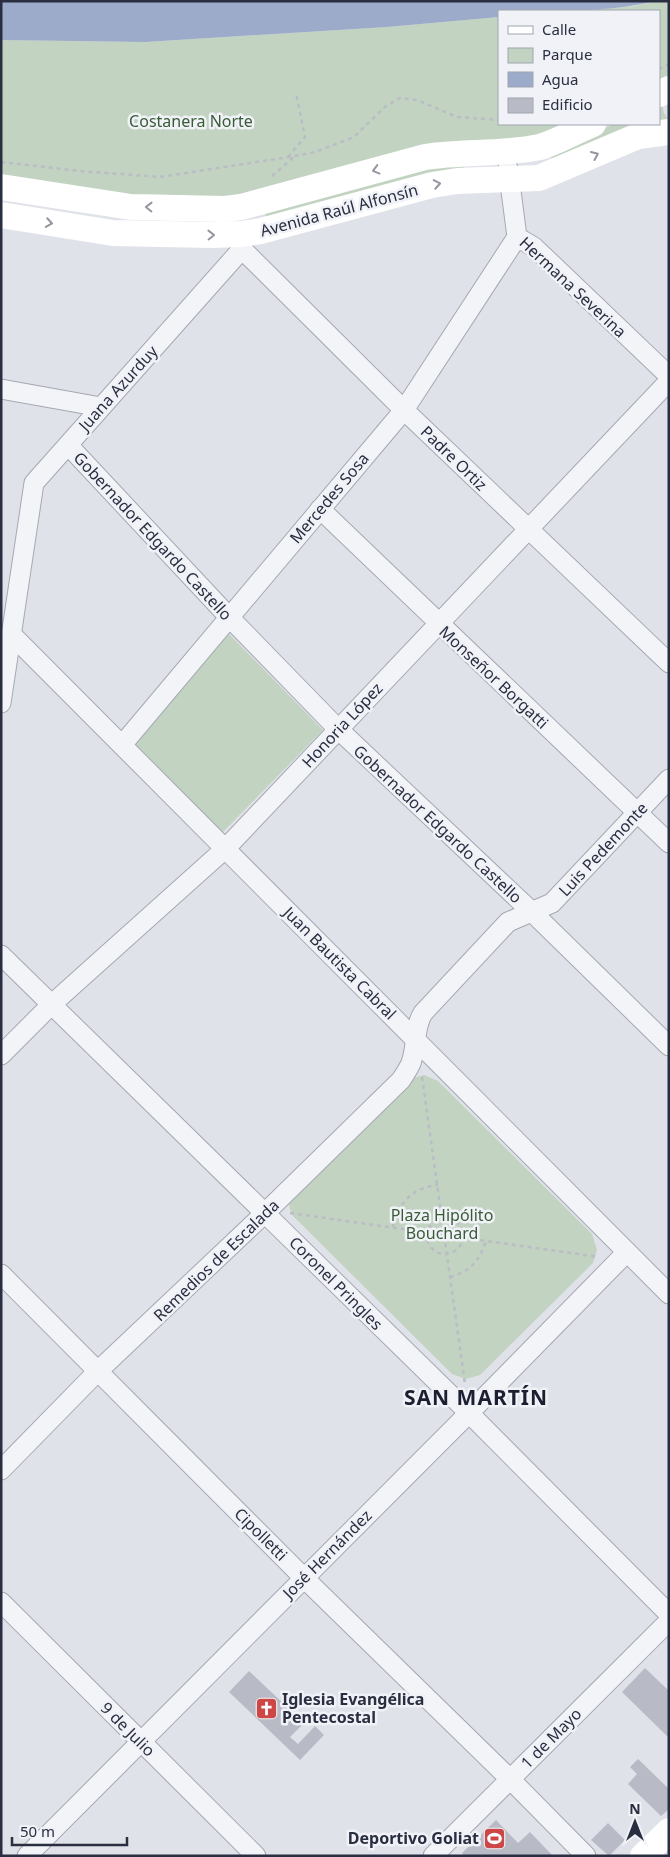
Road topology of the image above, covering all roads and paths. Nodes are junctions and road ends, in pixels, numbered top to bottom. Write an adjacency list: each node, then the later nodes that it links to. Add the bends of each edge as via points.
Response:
1 (296, 93): 6 (path, via 304,138)
2 (498, 120): 6 (path, via 457,116 417,100 400,98 386,106 354,137 315,152)
3 (591, 125): 5 (main road, Avenida Raúl Alfonsín, via 541,146)
4 (669, 132): 8 (main road, Avenida Raúl Alfonsín, one-way to 4, via 539,178 638,136)
5 (506, 151): 8 (street, Hermana Severina); 10 (main road, Avenida Raúl Alfonsín, one-way to 10, via 424,157)
6 (288, 157): 7 (path, via 160,177)
7 (1, 162)
8 (510, 179): 12 (street, Hermana Severina); 13 (main road, Avenida Raúl Alfonsín, one-way to 8, via 262,231 432,185)
9 (1, 187): 10 (main road, Avenida Raúl Alfonsín, one-way to 9, via 131,207)
10 (240, 207): 13 (street)
11 (1, 215): 13 (main road, Avenida Raúl Alfonsín, one-way to 13, via 114,233 211,235)
12 (517, 237): 14 (street, Hermana Severina, via 534,247); 18 (street, Mercedes Sosa)
13 (242, 242): 17 (street, Juana Azurduy); 18 (street, Padre Ortiz)
14 (669, 376)
15 (669, 381): 21 (street, Honoria López)
16 (1, 389): 17 (street)
17 (101, 407): 19 (street, Juana Azurduy)
18 (404, 410): 20 (street, Mercedes Sosa); 21 (street, Padre Ortiz)
19 (68, 445): 22 (street, Gobernador Edgardo Castello); 24 (street, Juana Azurduy, via 34,483)
20 (320, 509): 22 (street, Mercedes Sosa); 23 (street, Monseñor Borgatti)
21 (528, 529): 23 (street, Honoria López); 25 (street, Padre Ortiz)
22 (229, 617): 27 (street, Gobernador Edgardo Castello); 28 (street, Mercedes Sosa)
23 (438, 623): 27 (street, Honoria López); 30 (street, Monseñor Borgatti)
24 (8, 624): 26 (street, Juana Azurduy); 28 (street, Juan Bautista Cabral)
25 (669, 663)
26 (1, 703)
27 (338, 729): 32 (street, Honoria López); 33 (street, Gobernador Edgardo Castello)
28 (122, 745): 32 (street, Juan Bautista Cabral)
29 (669, 779): 30 (street, Luis Pedemonte)
30 (638, 812): 31 (street, Monseñor Borgatti); 33 (street, Luis Pedemonte, via 552,903)
31 (669, 843)
32 (226, 848): 35 (street, Honoria López); 36 (street, Juan Bautista Cabral)
33 (532, 912): 36 (street, Luis Pedemonte, via 508,922 423,1013 418,1021); 37 (street, Gobernador Edgardo Castello)
34 (1, 954): 35 (street, Coronel Pringles)
35 (52, 1004): 38 (street, Honoria López); 41 (street, Coronel Pringles)
36 (416, 1041): 41 (street, Remedios de Escalada, via 411,1063 402,1080); 49 (street, Juan Bautista Cabral)
37 (669, 1046)
38 (1, 1055)
39 (422, 1074): 40 (path)
40 (438, 1185): 42 (path); 43 (path, via 414,1192 402,1203)
41 (267, 1212): 43 (path); 53 (street, Remedios de Escalada); 54 (street, Coronel Pringles)
42 (442, 1218): 44 (path, via 430,1224); 45 (path); 46 (path, via 458,1223)
43 (393, 1228): 44 (path)
44 (427, 1232): 45 (path); 48 (path, via 427,1241 433,1250)
45 (444, 1234): 46 (path); 48 (path)
46 (463, 1237): 47 (path); 48 (path, via 460,1247)
47 (486, 1241): 49 (path); 51 (path, via 473,1266)
48 (447, 1254): 51 (path)
49 (623, 1256): 52 (street, Juan Bautista Cabral); 54 (street, José Hernández)
50 (1, 1274): 53 (street, Cipolletti)
51 (450, 1278): 54 (path)
52 (669, 1294)
53 (98, 1371): 55 (street, Remedios de Escalada); 56 (street, Cipolletti)
54 (469, 1413): 56 (street, José Hernández); 58 (street, Coronel Pringles)
55 (1, 1470)
56 (304, 1578): 60 (street, José Hernández); 61 (street, Cipolletti)
57 (1, 1602): 60 (street, 9 de Julio)
58 (669, 1614)
59 (669, 1621): 61 (street, 1 de Mayo)
60 (141, 1742): 63 (street, José Hernández); 64 (street, 9 de Julio)
61 (510, 1779): 65 (street, 1 de Mayo); 66 (street, Cipolletti)
62 (669, 1830): 67 (main road)
63 (27, 1856)
64 (256, 1856)
65 (433, 1856)
66 (586, 1856)
67 (643, 1856)

